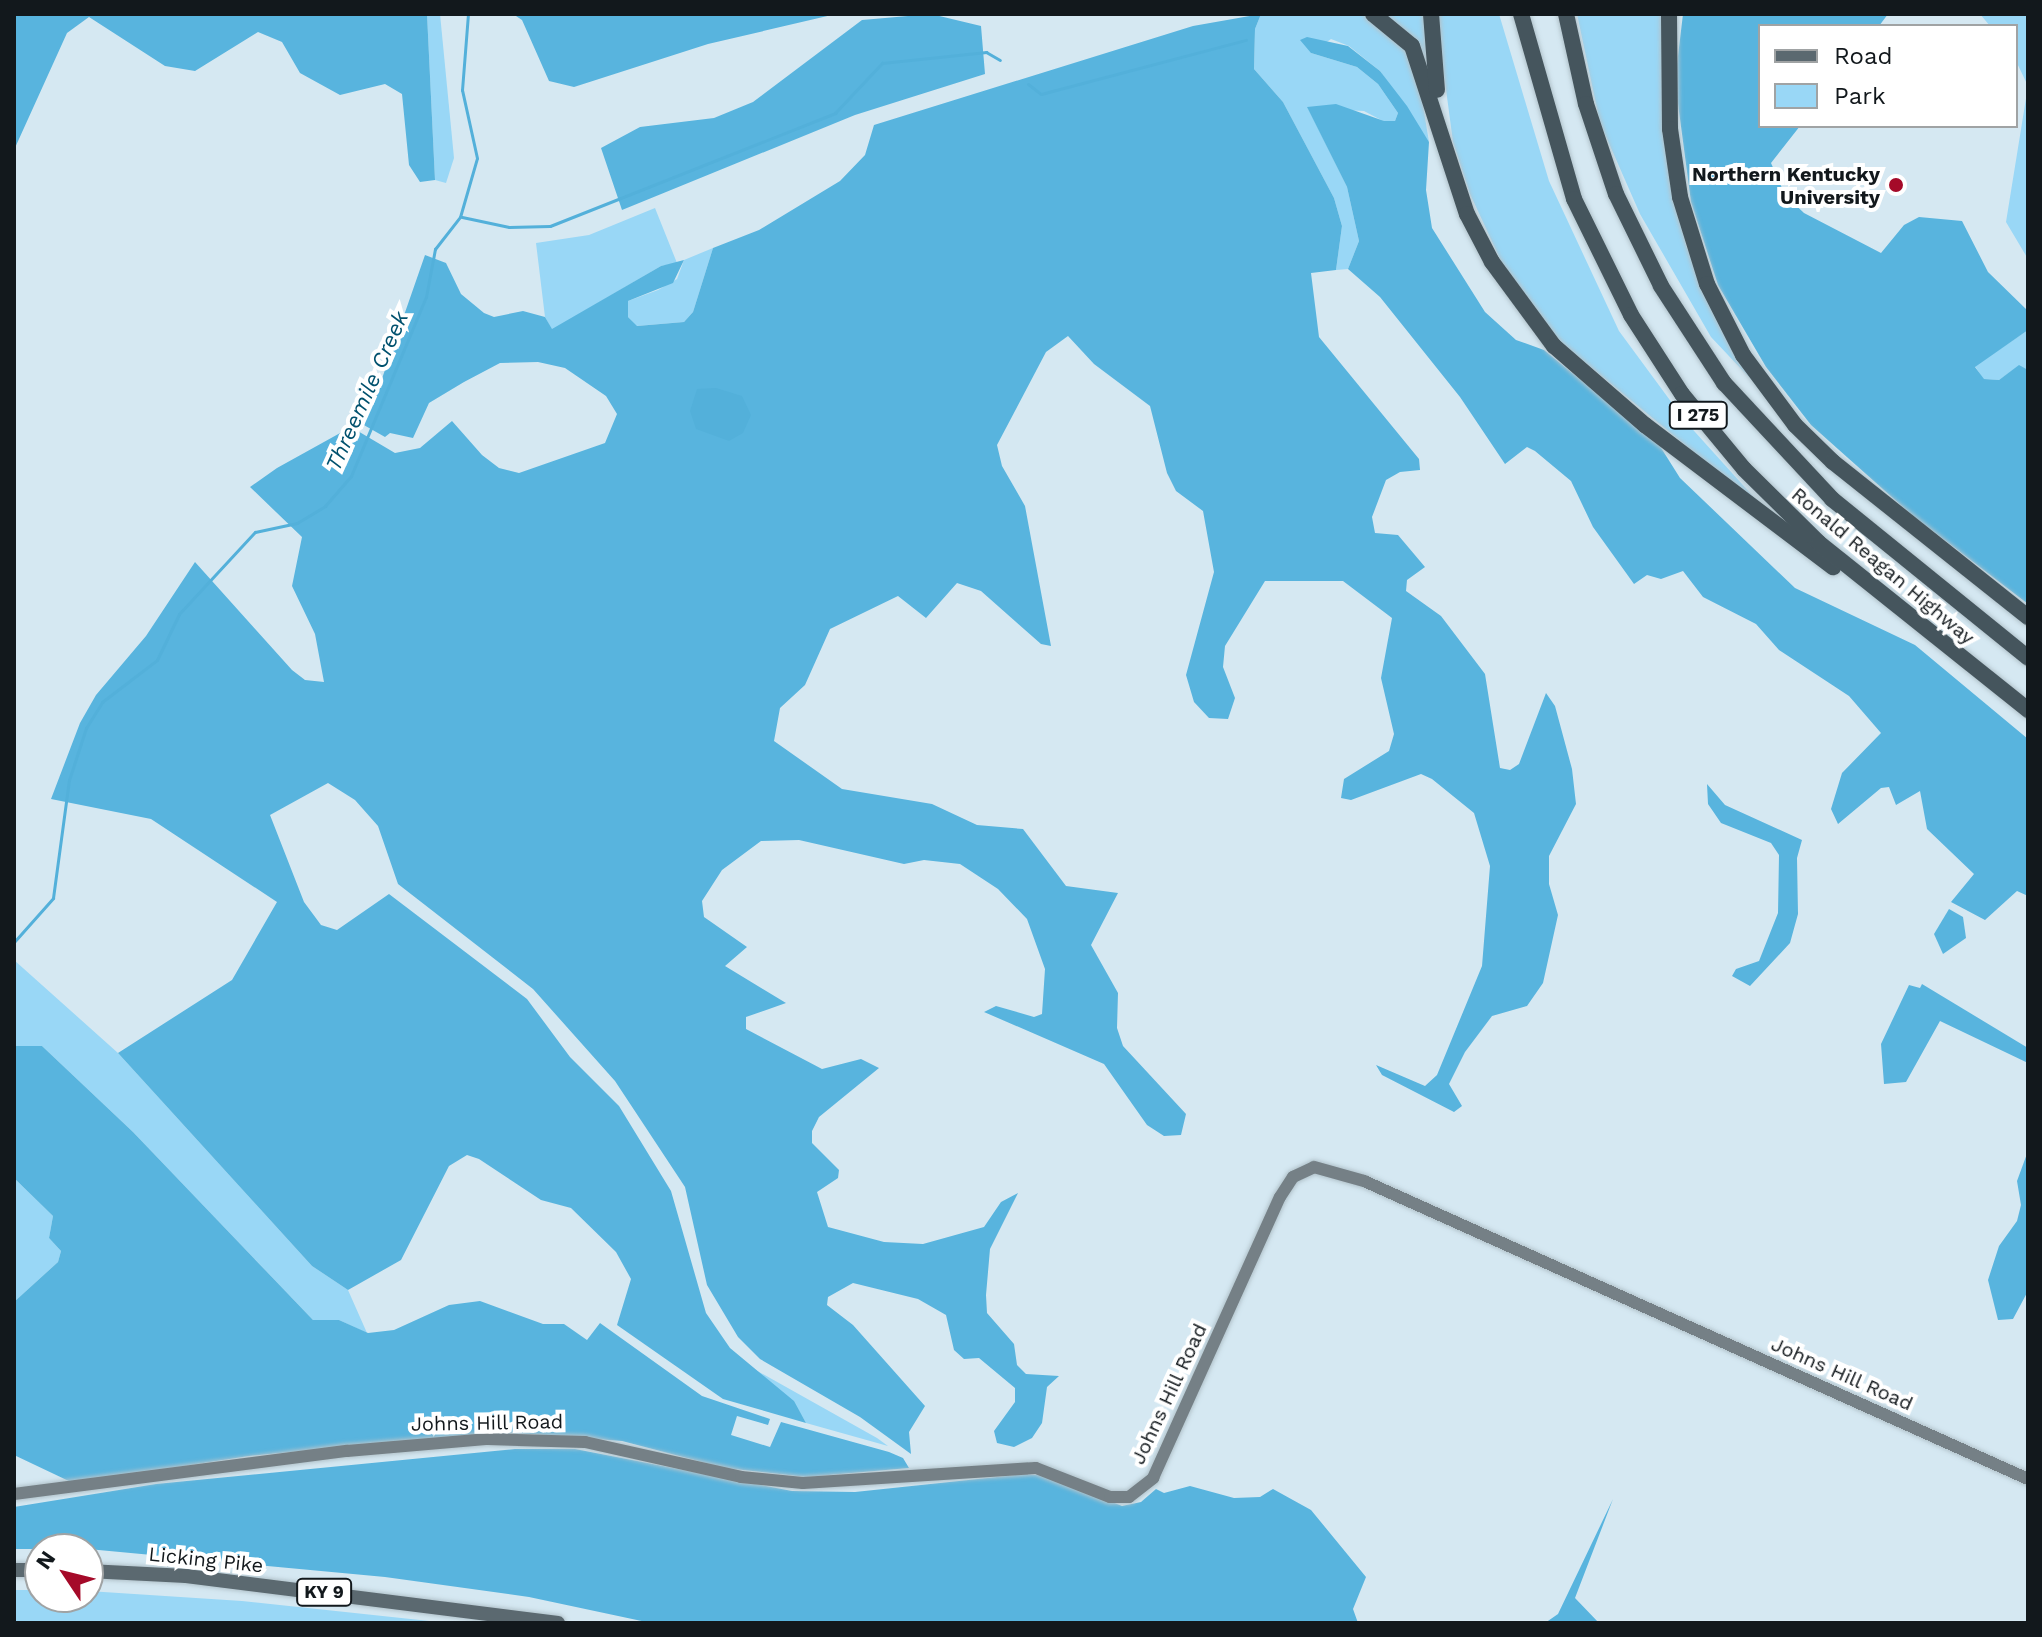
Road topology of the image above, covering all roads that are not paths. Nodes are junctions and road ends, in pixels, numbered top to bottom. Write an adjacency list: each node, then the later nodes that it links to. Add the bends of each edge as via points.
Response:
1 (1373, 14): 6 (highway, via 1412,46)
2 (1431, 14): 6 (highway)
3 (1521, 14): 7 (highway, Ronald Reagan Highway / I 275, via 1574,199 1649,346 1744,469)
4 (1566, 14): 9 (highway, Ronald Reagan Highway / I 275, via 1586,104 1616,194 1661,286 1724,383 1832,499)
5 (1669, 15): 8 (highway, via 1670,129 1680,197 1707,284 1743,355 1795,425 1833,462)
6 (1440, 128): 7 (highway, via 1467,214 1492,262 1554,346 1620,405 1798,542)
7 (1882, 596): 10 (highway, Ronald Reagan Highway / I 275)
8 (2028, 617)
9 (2028, 658)
10 (2028, 710)
11 (2028, 1479): 12 (main road, Johns Hill Road, via 1364,1181 1314,1167 1293,1177 1280,1197 1153,1478 1129,1497 1110,1497 1036,1468 803,1483 741,1477 585,1442 504,1439 359,1449)
12 (14, 1494)
13 (104, 1572): 14 (main road, Licking Pike / KY 9, via 186,1576)
14 (558, 1623)

